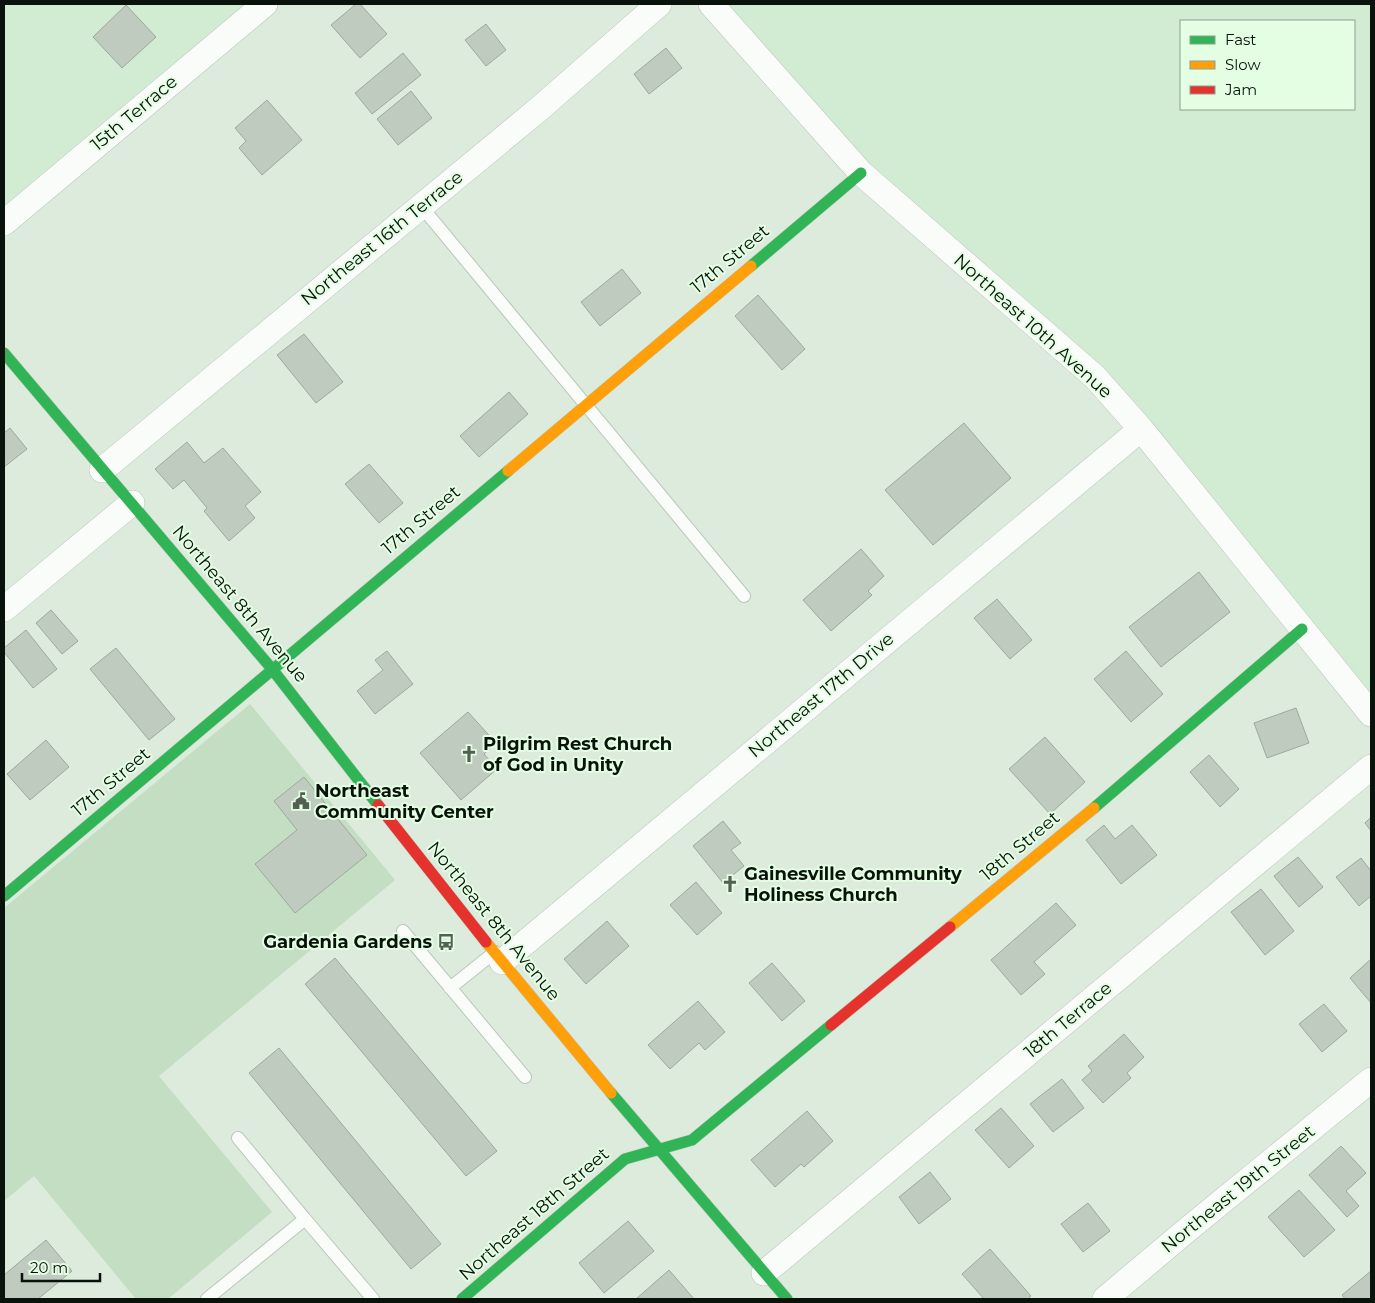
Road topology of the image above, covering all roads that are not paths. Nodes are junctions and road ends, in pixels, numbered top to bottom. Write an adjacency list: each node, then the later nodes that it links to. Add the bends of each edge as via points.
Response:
1 (265, 4): 6 (street, 15th Terrace)
2 (659, 4): 5 (street, Northeast 16th Terrace)
3 (711, 4): 4 (street, Northeast 10th Avenue)
4 (861, 173): 8 (street, 17th Street); 9 (street, Northeast 10th Avenue, via 1095,377)
5 (421, 206): 8 (lane); 10 (street, Northeast 16th Terrace)
6 (4, 223)
7 (4, 353): 10 (street, Northeast 8th Avenue)
8 (584, 405): 12 (lane); 15 (street, 17th Street)
9 (1141, 429): 14 (street, Northeast 10th Avenue); 20 (street, Northeast 17th Drive)
10 (102, 470): 11 (street, Northeast 8th Avenue)
11 (132, 503): 13 (street); 15 (street, Northeast 8th Avenue)
12 (744, 596)
13 (4, 608)
14 (1302, 629): 16 (street, Northeast 10th Avenue); 25 (street, 18th Street, via 1122,785 692,1140)
15 (272, 668): 18 (street, 17th Street); 20 (street, Northeast 8th Avenue)
16 (1371, 714)
17 (1371, 767): 27 (street, 18th Terrace)
18 (4, 896)
19 (403, 931): 21 (lane)
20 (499, 957): 21 (lane); 25 (street, Northeast 8th Avenue)
21 (450, 988): 22 (lane)
22 (525, 1077)
23 (1371, 1080): 32 (street, Northeast 19th Street)
24 (238, 1138): 26 (lane)
25 (658, 1149): 27 (street, Northeast 8th Avenue); 30 (street, Northeast 18th Street, via 625,1159)
26 (306, 1219): 28 (lane); 29 (lane)
27 (764, 1273): 31 (street, Northeast 8th Avenue)
28 (207, 1299)
29 (373, 1299)
30 (462, 1299)
31 (787, 1299)
32 (1105, 1299)

